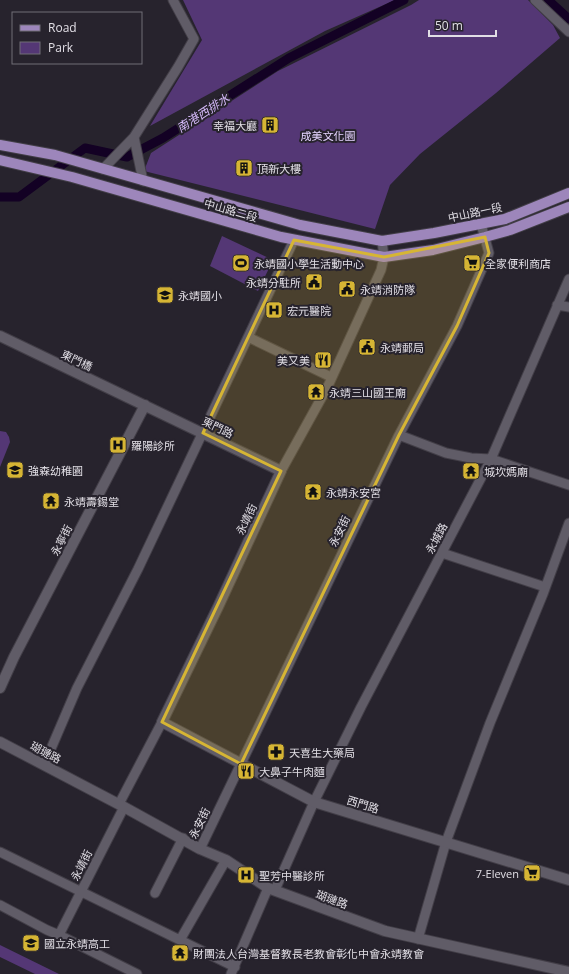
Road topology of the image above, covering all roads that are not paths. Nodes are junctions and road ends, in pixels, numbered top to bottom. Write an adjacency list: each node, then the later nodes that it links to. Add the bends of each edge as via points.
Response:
1 (173, 0): 4 (street, via 194,39)
2 (535, 0): 3 (street)
3 (569, 32)
4 (134, 137): 7 (street); 8 (street)
5 (0, 145): 7 (main road, 中山路二段, via 55,155)
6 (0, 160): 13 (main road, 中山路二段, via 72,177)
7 (103, 169): 8 (main road, 中山路二段)
8 (143, 181): 14 (main road, 中山路二段, via 300,225)
9 (569, 193): 11 (main road, 中山路一段, via 505,219)
10 (569, 208): 12 (main road)
11 (481, 224): 12 (street, 永安街); 14 (main road, 中山路一段)
12 (485, 237): 15 (main road, via 433,250); 24 (street, 永安街, via 489,253 457,326)
13 (294, 240): 15 (main road, 中山路二段); 20 (street)
14 (382, 241): 15 (street, 永靖街)
15 (384, 257): 21 (street, 永靖街, via 381,270)
16 (569, 279): 17 (street, 永城路)
17 (557, 305): 18 (street); 25 (street, 永城路)
18 (569, 307)
19 (0, 336): 22 (street, 東門橋)
20 (248, 337): 21 (street); 23 (street)
21 (331, 377): 26 (street, 永靖街)
22 (145, 405): 23 (street, 東門路); 31 (street, 永寧街)
23 (203, 433): 26 (street, 東門路); 35 (street, via 77,688)
24 (399, 435): 25 (street, via 446,453); 34 (street, 永安街)
25 (491, 459): 27 (street); 29 (street, 永城路)
26 (281, 471): 32 (street, 永靖街)
27 (569, 485)
28 (569, 523): 30 (street)
29 (442, 553): 30 (street); 36 (street, 永城路)
30 (545, 587): 39 (street, via 490,723)
31 (0, 688)
32 (162, 722): 34 (street, 西門路); 37 (street, 永靖街)
33 (0, 742): 35 (street, 瑚璉路)
34 (241, 764): 36 (street, 西門路); 40 (street, 永安街)
35 (44, 765): 37 (street, 瑚璉路)
36 (314, 802): 39 (street, 西門路); 44 (street, 永城路)
37 (122, 806): 38 (street, 瑚璉路); 45 (street, 永靖街)
38 (183, 838): 40 (street, 瑚璉路); 46 (street)
39 (446, 842): 43 (street, 西門路); 49 (street)
40 (200, 849): 42 (street, 瑚璉路)
41 (0, 852): 45 (street)
42 (226, 860): 44 (street, 瑚璉路); 50 (street)
43 (569, 880)
44 (271, 889): 49 (street, 瑚璉路, via 384,931); 51 (street, 永城路)
45 (81, 891): 48 (street, 永靖街); 50 (street)
46 (155, 893)
47 (0, 905): 48 (street)
48 (59, 935): 53 (street)
49 (418, 939): 52 (street, 瑚璉路)
50 (180, 940): 51 (street)
51 (233, 970)
52 (569, 972)
53 (137, 974)

